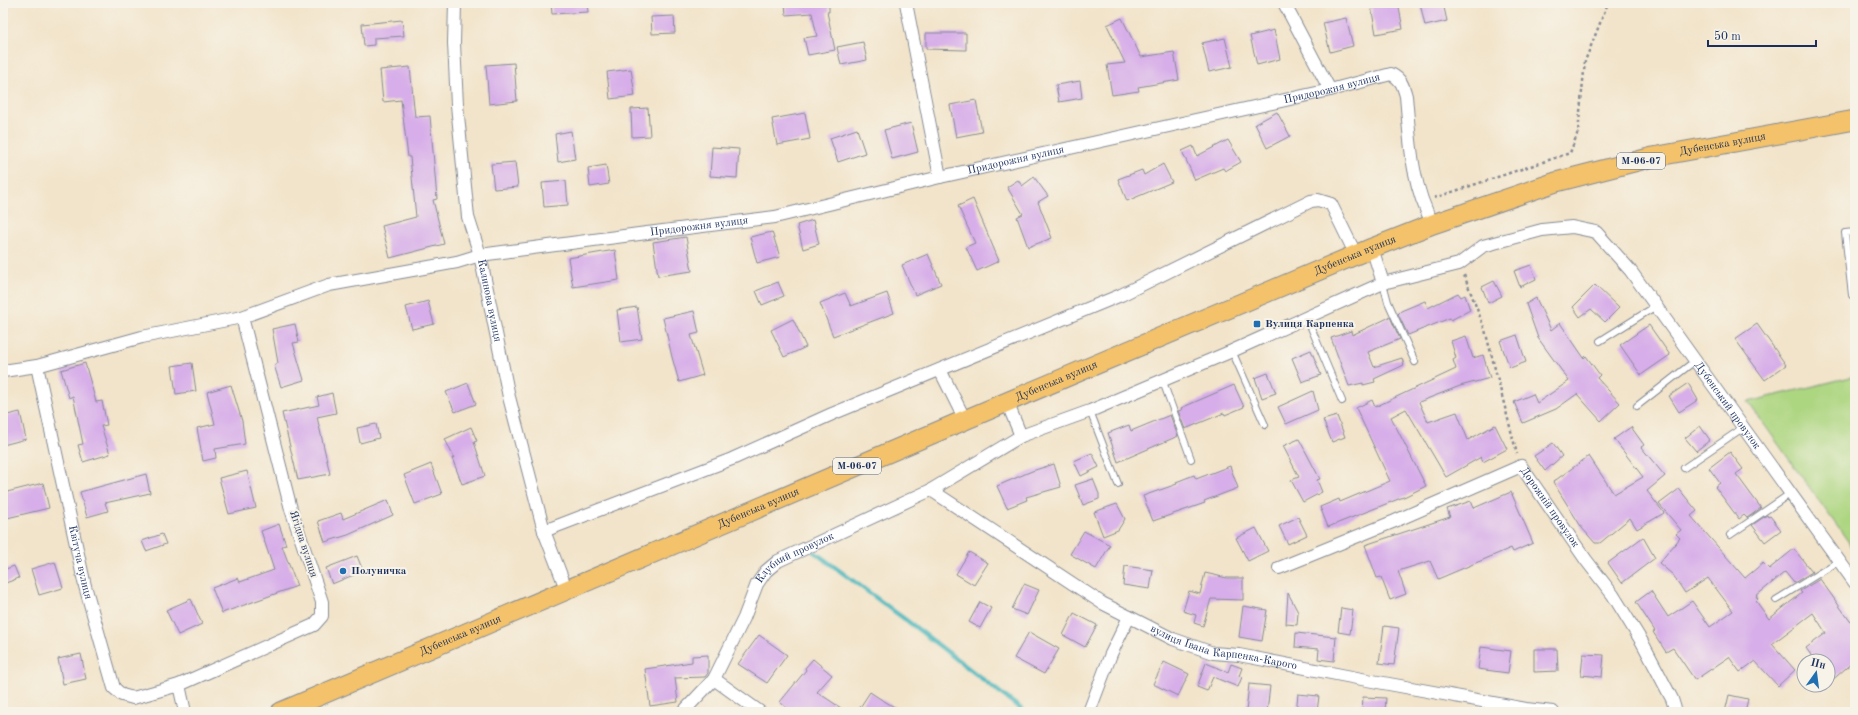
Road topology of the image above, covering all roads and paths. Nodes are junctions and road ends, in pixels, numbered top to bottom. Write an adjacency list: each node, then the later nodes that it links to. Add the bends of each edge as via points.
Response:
1 (455, 3): 12 (street, Калинова вулиця, via 454,44 458,112 468,217)
2 (906, 3): 7 (street)
3 (1284, 3): 5 (street)
4 (1608, 3): 8 (path, via 1585,60 1578,132 1570,153)
5 (1330, 90): 7 (street, Придорожня вулиця); 8 (street, Придорожня вулиця, via 1391,74 1400,78 1406,96 1413,168)
6 (1855, 120): 9 (main road, Дубенська вулиця / М-06-07, via 1653,158 1556,182)
7 (940, 177): 12 (street, Придорожня вулиця, via 775,217)
8 (1422, 202): 9 (street, Придорожня вулиця)
9 (1433, 224): 11 (main road, Дубенська вулиця / М-06-07)
10 (1855, 232): 15 (lane, via 1845,233 1852,295)
11 (1364, 251): 14 (street); 24 (street, via 1331,204 1318,200 1120,295); 28 (main road, Дубенська вулиця / М-06-07)
12 (480, 255): 17 (street, Придорожня вулиця, via 457,262 329,285); 41 (street, Калинова вулиця, via 509,397)
13 (1460, 264): 14 (street, Клубний провулок); 16 (street, Дубенський провулок, via 1484,246 1542,230 1572,227 1596,232 1630,270); 36 (path, via 1485,330)
14 (1383, 283): 18 (street, Клубний провулок); 22 (lane, via 1388,302)
15 (1855, 295)
16 (1656, 306): 19 (lane); 21 (street, Дубенський провулок)
17 (242, 317): 23 (street, Придорожня вулиця, via 142,337); 50 (street, Ягідна вулиця, via 291,509 322,602 322,616 314,626)
18 (1307, 318): 20 (street, Клубний провулок); 27 (lane)
19 (1600, 341)
20 (1232, 351): 26 (street, Клубний провулок); 32 (lane)
21 (1696, 360): 29 (lane); 33 (street, Дубенський провулок)
22 (1415, 362)
23 (37, 366): 25 (street, Придорожня вулиця); 50 (street, Квітуча вулиця, via 85,586 114,688 122,696 133,698)
24 (940, 370): 31 (street); 41 (street, via 832,414 732,459)
25 (3, 371)
26 (1162, 379): 30 (street, Клубний провулок); 35 (lane)
27 (1342, 401)
28 (1007, 402): 31 (main road, Дубенська вулиця / М-06-07); 34 (street)
29 (1638, 406)
30 (1090, 411): 34 (street, Клубний провулок); 38 (lane)
31 (965, 420): 46 (main road, Дубенська вулиця / М-06-07)
32 (1265, 425)
33 (1744, 427): 37 (lane); 40 (street, Дубенський провулок)
34 (1021, 436): 39 (street, Клубний провулок)
35 (1191, 458)
36 (1521, 466): 44 (street, Дорожній провулок); 57 (street, Дорожній провулок, via 1613,595 1642,642 1672,699)
37 (1684, 468)
38 (1118, 484)
39 (931, 490): 48 (street, вулиця Івана Карпенка-Карого, via 1102,603); 49 (street, Клубний провулок, via 778,561 766,571 757,584 744,618)
40 (1791, 493): 42 (lane); 43 (street, Дубенський провулок)
41 (544, 531): 46 (street, Калинова вулиця)
42 (1730, 535)
43 (1839, 561): 45 (street, Дубенський провулок); 47 (lane)
44 (1279, 568)
45 (1855, 583)
46 (567, 591): 52 (main road, Дубенська вулиця / М-06-07)
47 (1776, 600)
48 (1128, 617): 55 (street); 56 (street, вулиця Івана Карпенка-Карого, via 1174,639 1213,653 1239,655)
49 (714, 679): 53 (street, Клубний провулок); 54 (street)
50 (179, 685): 51 (street)
51 (185, 712)
52 (282, 712)
53 (683, 712)
54 (760, 712)
55 (1089, 712)
56 (1553, 712)
57 (1676, 712)

